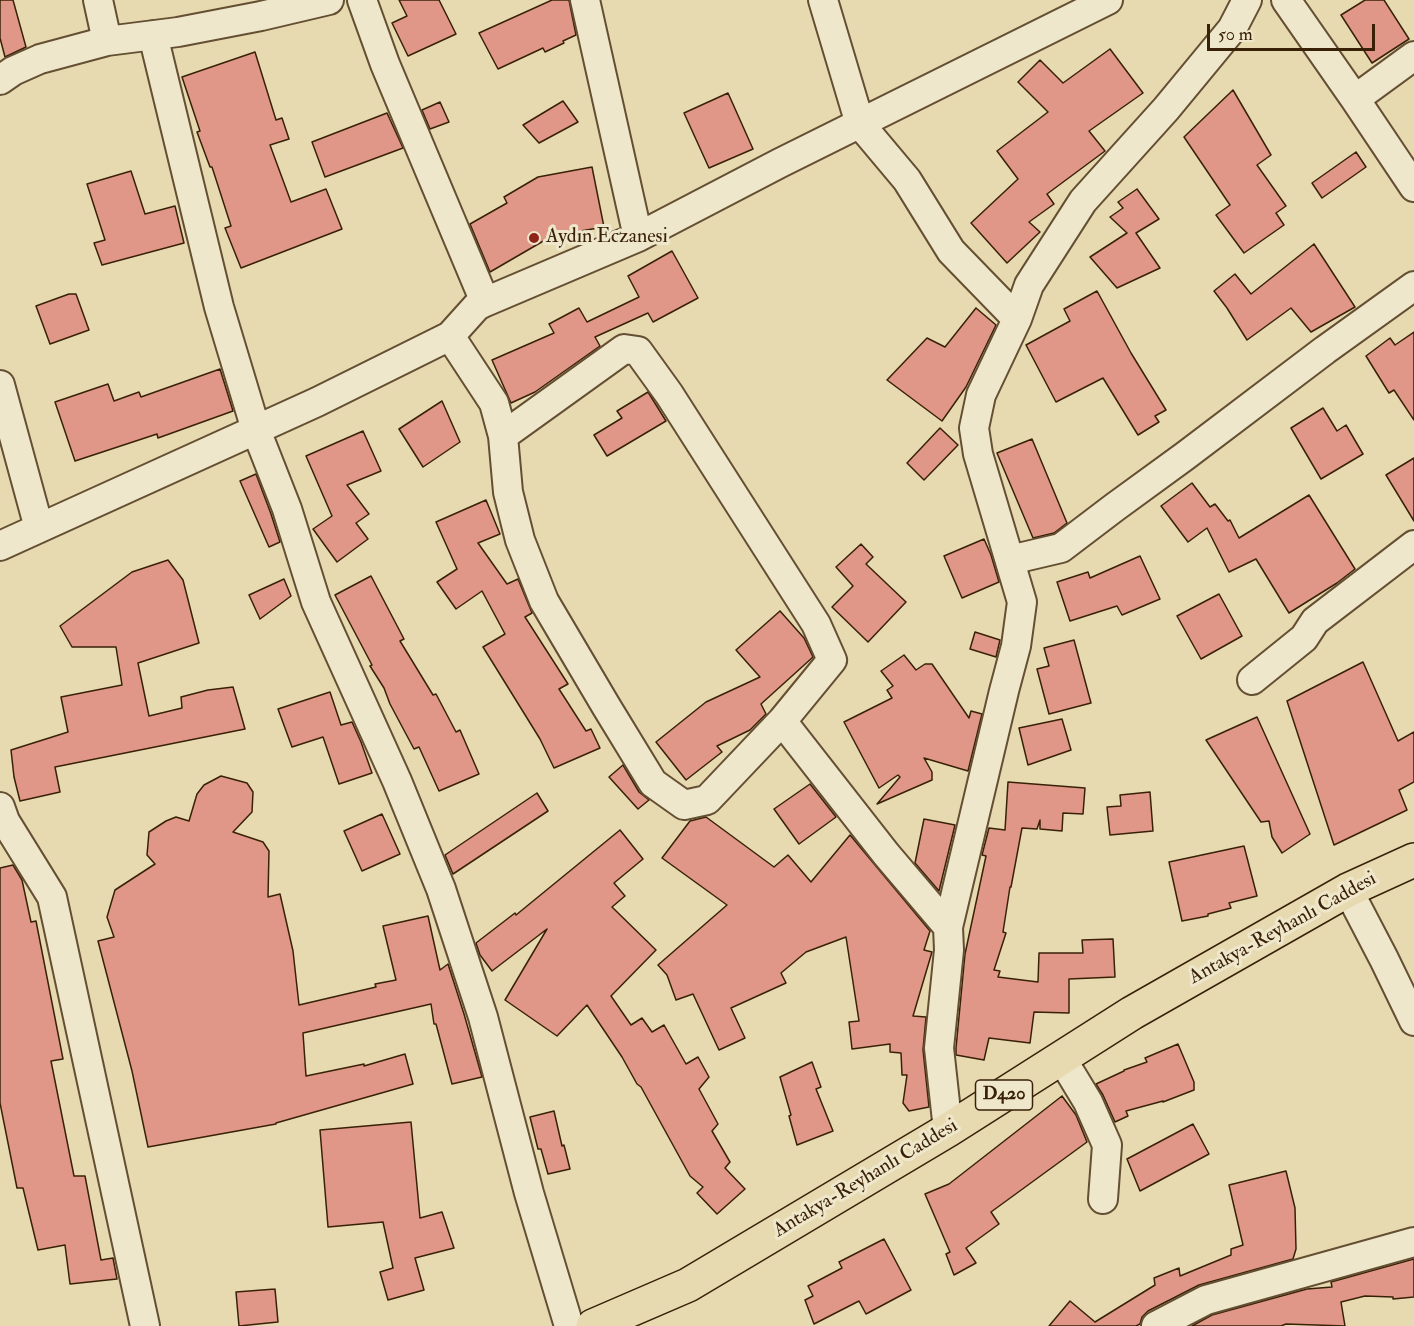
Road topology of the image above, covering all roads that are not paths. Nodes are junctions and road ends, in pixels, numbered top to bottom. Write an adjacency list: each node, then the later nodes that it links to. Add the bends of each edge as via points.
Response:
1 (98, 0): 10 (street)
2 (329, 0): 9 (street)
3 (362, 0): 18 (street)
4 (585, 0): 16 (street)
5 (823, 0): 14 (street)
6 (1246, 0): 19 (street, via 1232,29 1083,201 1029,285)
7 (1286, 0): 13 (street)
8 (1095, 3): 14 (street)
9 (153, 35): 10 (street); 22 (street, via 219,307)
10 (107, 41): 12 (street, via 40,59)
11 (1414, 56): 13 (street)
12 (0, 80)
13 (1355, 99): 15 (street)
14 (860, 124): 16 (street); 19 (street, via 907,180 951,251)
15 (1414, 187)
16 (638, 237): 18 (street)
17 (1414, 286): 27 (street, via 1061,548)
18 (485, 302): 20 (street)
19 (1017, 319): 27 (street, via 981,395 974,428)
20 (450, 336): 22 (street); 23 (street, via 494,403)
21 (0, 385): 24 (street)
22 (256, 430): 24 (street); 40 (street, via 287,509 316,602 441,889 483,1017)
23 (503, 436): 29 (street, via 508,492 520,540 544,602 653,783 684,805 707,800); 29 (street, via 624,349 638,351 816,624 832,660)
24 (39, 528): 26 (street)
25 (1414, 545): 28 (street, via 1315,621 1304,638)
26 (0, 546)
27 (1010, 560): 33 (street, via 1022,602 1016,646)
28 (1252, 680)
29 (782, 721): 33 (street)
30 (0, 807): 39 (street, via 52,897)
31 (1414, 860): 32 (main road, Antakya-Reyhanlı Caddesi / D420)
32 (1348, 890): 34 (street); 35 (main road, Antakya-Reyhanlı Caddesi / D420, via 1132,1013)
33 (948, 927): 36 (street, via 939,1048)
34 (1414, 1021)
35 (1062, 1059): 36 (main road, Antakya-Reyhanlı Caddesi / D420); 37 (street, via 1088,1102 1107,1145)
36 (948, 1130): 41 (main road, Antakya-Reyhanlı Caddesi / D420, via 688,1285)
37 (1103, 1198)
38 (1414, 1242): 42 (street, via 1206,1300)
39 (145, 1326)
40 (569, 1326)
41 (593, 1326)
42 (1156, 1326)

